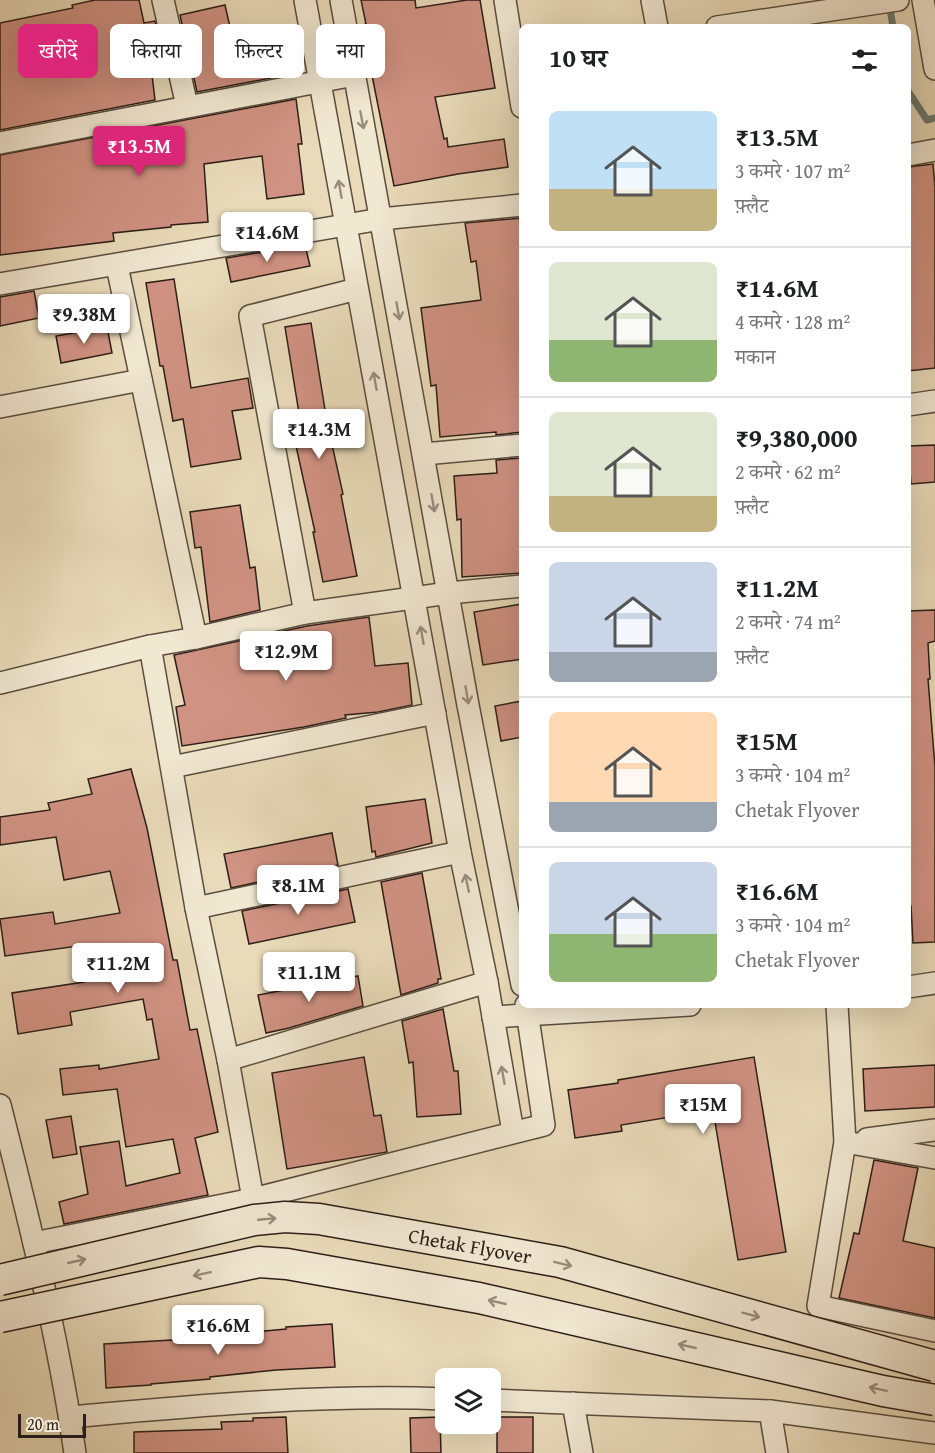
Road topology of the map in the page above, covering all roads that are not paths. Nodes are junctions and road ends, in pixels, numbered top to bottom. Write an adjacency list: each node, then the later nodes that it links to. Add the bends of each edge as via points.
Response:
1 (163, 0): 16 (street)
2 (305, 0): 15 (street)
3 (341, 0): 8 (street)
4 (505, 0): 11 (street)
5 (652, 0): 9 (street)
6 (898, 0): 10 (street)
7 (923, 0): 12 (street)
8 (345, 24)
9 (656, 24)
10 (737, 24)
11 (518, 56)
12 (935, 69)
13 (334, 78): 15 (street)
14 (355, 78): 21 (street, one-way to 21)
15 (320, 80): 16 (street); 22 (street, one-way to 15)
16 (187, 106): 17 (street)
17 (0, 143)
18 (935, 150): 19 (street)
19 (911, 154)
20 (519, 205): 21 (street)
21 (381, 219): 22 (street); 31 (street, one-way to 31)
22 (346, 225): 23 (street); 25 (street)
23 (117, 266): 24 (street); 26 (street)
24 (0, 284)
25 (357, 289): 34 (street, one-way to 25); 35 (street, via 250,316)
26 (141, 380): 29 (street); 36 (street)
27 (935, 401): 28 (street)
28 (911, 405)
29 (0, 407)
30 (519, 445): 31 (street)
31 (424, 453): 33 (street, one-way to 33)
32 (519, 586): 33 (street)
33 (449, 593): 34 (street); 43 (street, one-way to 43)
34 (415, 597): 35 (street); 39 (street, one-way to 34)
35 (305, 613): 36 (street)
36 (196, 638): 37 (street)
37 (150, 646): 38 (street); 40 (street)
38 (0, 683)
39 (435, 713): 40 (street); 41 (street)
40 (172, 767): 42 (street)
41 (460, 852): 42 (street); 44 (street, one-way to 41)
42 (196, 908): 51 (street)
43 (519, 969)
44 (487, 982): 50 (street); 51 (street)
45 (935, 982): 46 (street)
46 (911, 986)
47 (592, 1008): 49 (street)
48 (837, 1008): 55 (street)
49 (527, 1010): 50 (street); 54 (street, via 544,1125)
50 (493, 1017): 54 (street, one-way to 50)
51 (228, 1060): 57 (street)
52 (0, 1105): 58 (street)
53 (935, 1130): 55 (street)
54 (513, 1132): 57 (street)
55 (845, 1142): 56 (street); 61 (street, via 818,1306)
56 (935, 1158)
57 (252, 1199): 58 (street)
58 (34, 1243): 68 (street)
59 (0, 1280): 62 (main road, Chetak Flyover, one-way to 62, bridge, via 254,1220 320,1219 560,1262)
60 (0, 1317): 65 (main road, one-way to 60, bridge, via 479,1298 287,1264 259,1262)
61 (935, 1330)
62 (935, 1366)
63 (435, 1398): 68 (street, via 232,1403)
64 (501, 1400): 66 (street)
65 (935, 1400)
66 (573, 1403): 67 (street); 71 (street)
67 (770, 1411): 69 (street); 72 (street)
68 (70, 1417): 70 (street)
69 (935, 1433)
70 (75, 1453)
71 (582, 1453)
72 (777, 1453)

